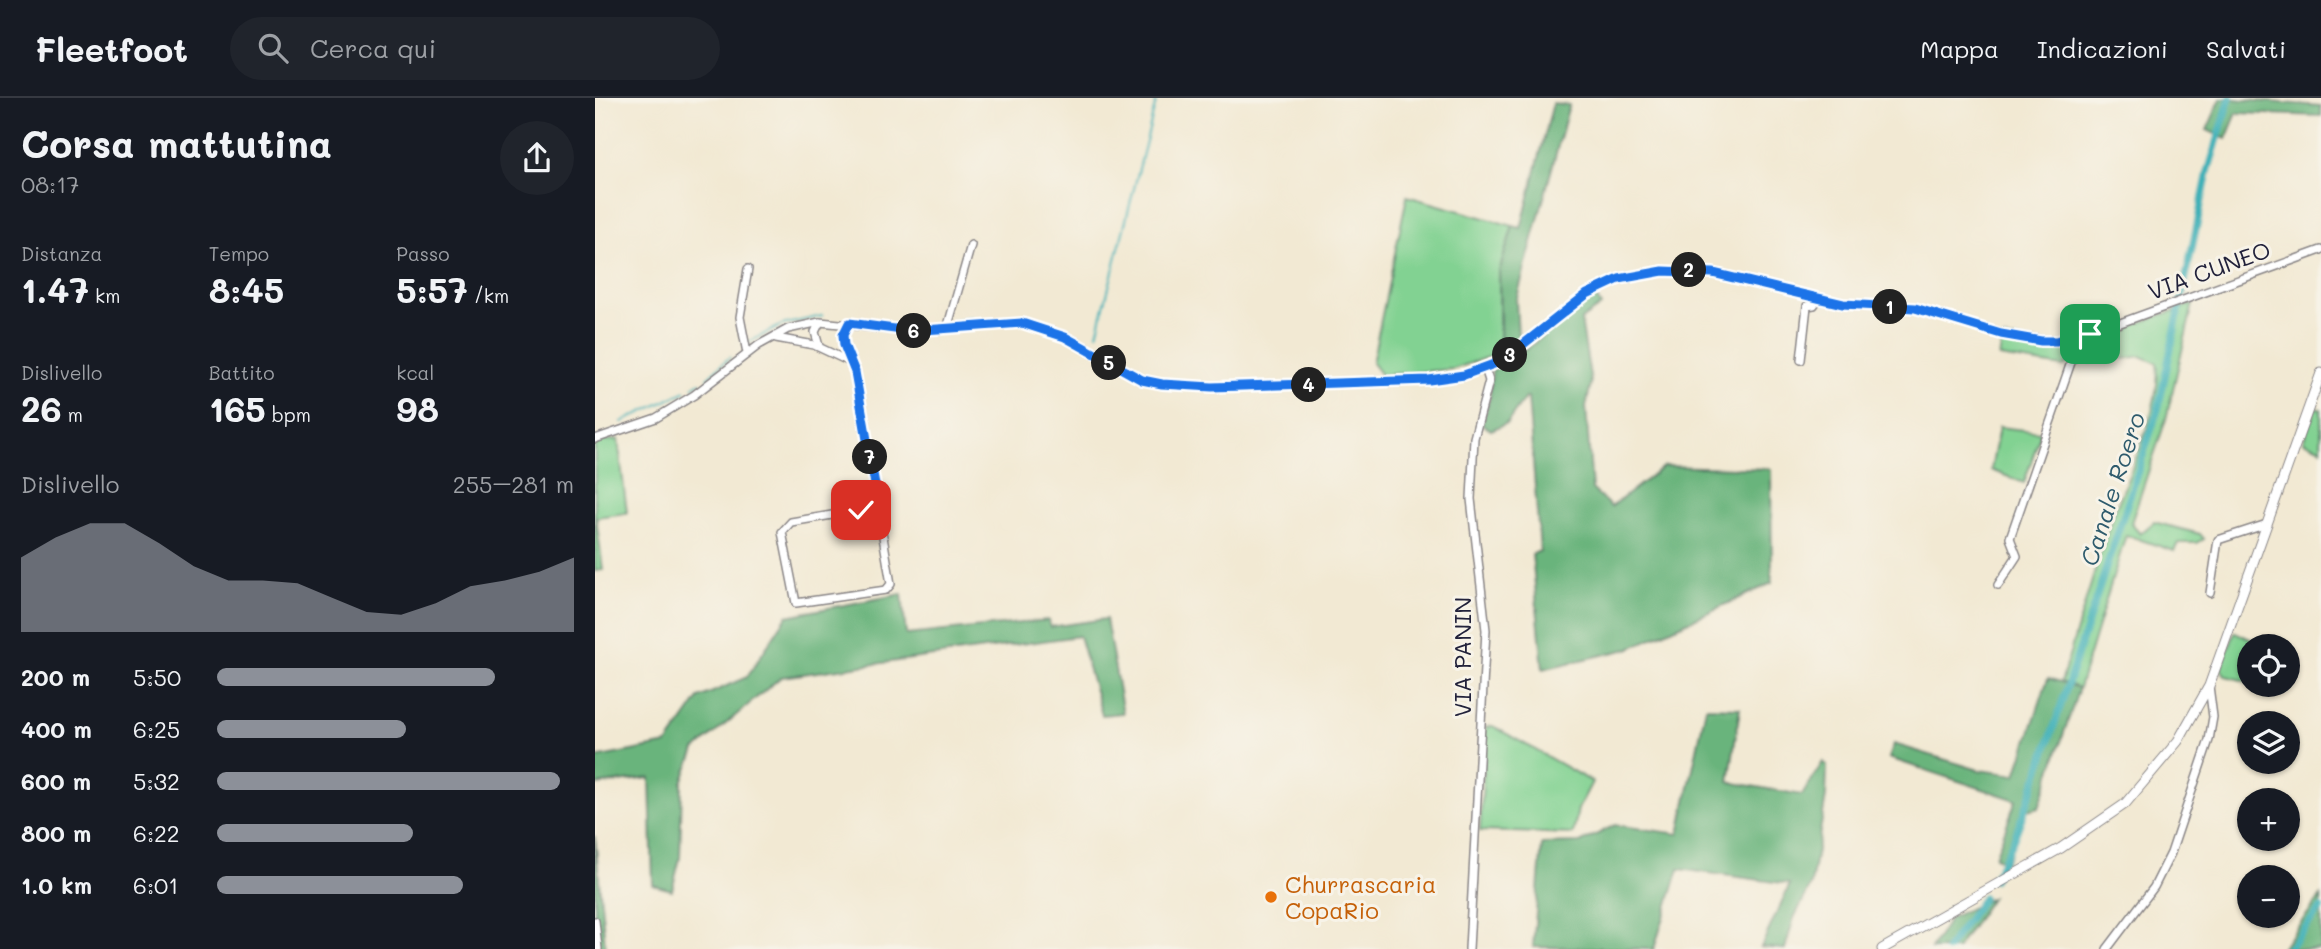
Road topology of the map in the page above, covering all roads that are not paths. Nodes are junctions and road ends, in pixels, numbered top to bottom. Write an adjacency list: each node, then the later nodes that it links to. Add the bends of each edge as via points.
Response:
1 (971, 245): 9 (street)
2 (2321, 250): 11 (street, VIA CUNEO)
3 (748, 269): 14 (street, via 740,317)
4 (1802, 294): 5 (street, VIA CUNEO); 6 (street); 17 (street, VIA CUNEO, via 1713,273 1642,273 1587,294 1522,347)
5 (1819, 298): 6 (street); 11 (street, VIA CUNEO, via 1863,307 1915,308 2041,341)
6 (1807, 306): 15 (street)
7 (820, 321): 8 (street, VIA CUNEO); 10 (street, VIA CUNEO, via 788,329); 13 (street, via 815,332)
8 (849, 323): 9 (street, VIA CUNEO, via 887,329); 12 (street)
9 (947, 329): 17 (street, VIA CUNEO, via 1001,322 1041,327 1142,380 1162,384 1212,387 1429,380)
10 (776, 338): 13 (street); 14 (street, VIA CUNEO)
11 (2075, 338): 22 (street, via 2076,348 2010,538 2017,556)
12 (843, 339): 13 (street); 16 (street)
13 (823, 348): 16 (street)
14 (747, 353): 19 (street, VIA CUNEO, via 677,407 629,430)
15 (1801, 360)
16 (850, 363): 20 (street)
17 (1485, 368): 27 (street, VIA PANIN, via 1489,381 1474,438 1471,499 1486,630)
18 (2321, 373): 21 (main road)
19 (595, 439)
20 (879, 507): 20 (street, via 889,588 796,603 784,526)
21 (2267, 524): 23 (street, via 2218,540); 24 (main road)
22 (1998, 585)
23 (2210, 593)
24 (2209, 686): 28 (main road, via 2173,749 2125,804 2061,848); 29 (street, via 2213,717 2209,740 2171,853 2154,887)
25 (595, 921): 26 (street)
26 (598, 949)
27 (1469, 949)
28 (1882, 949)
29 (2107, 949)

